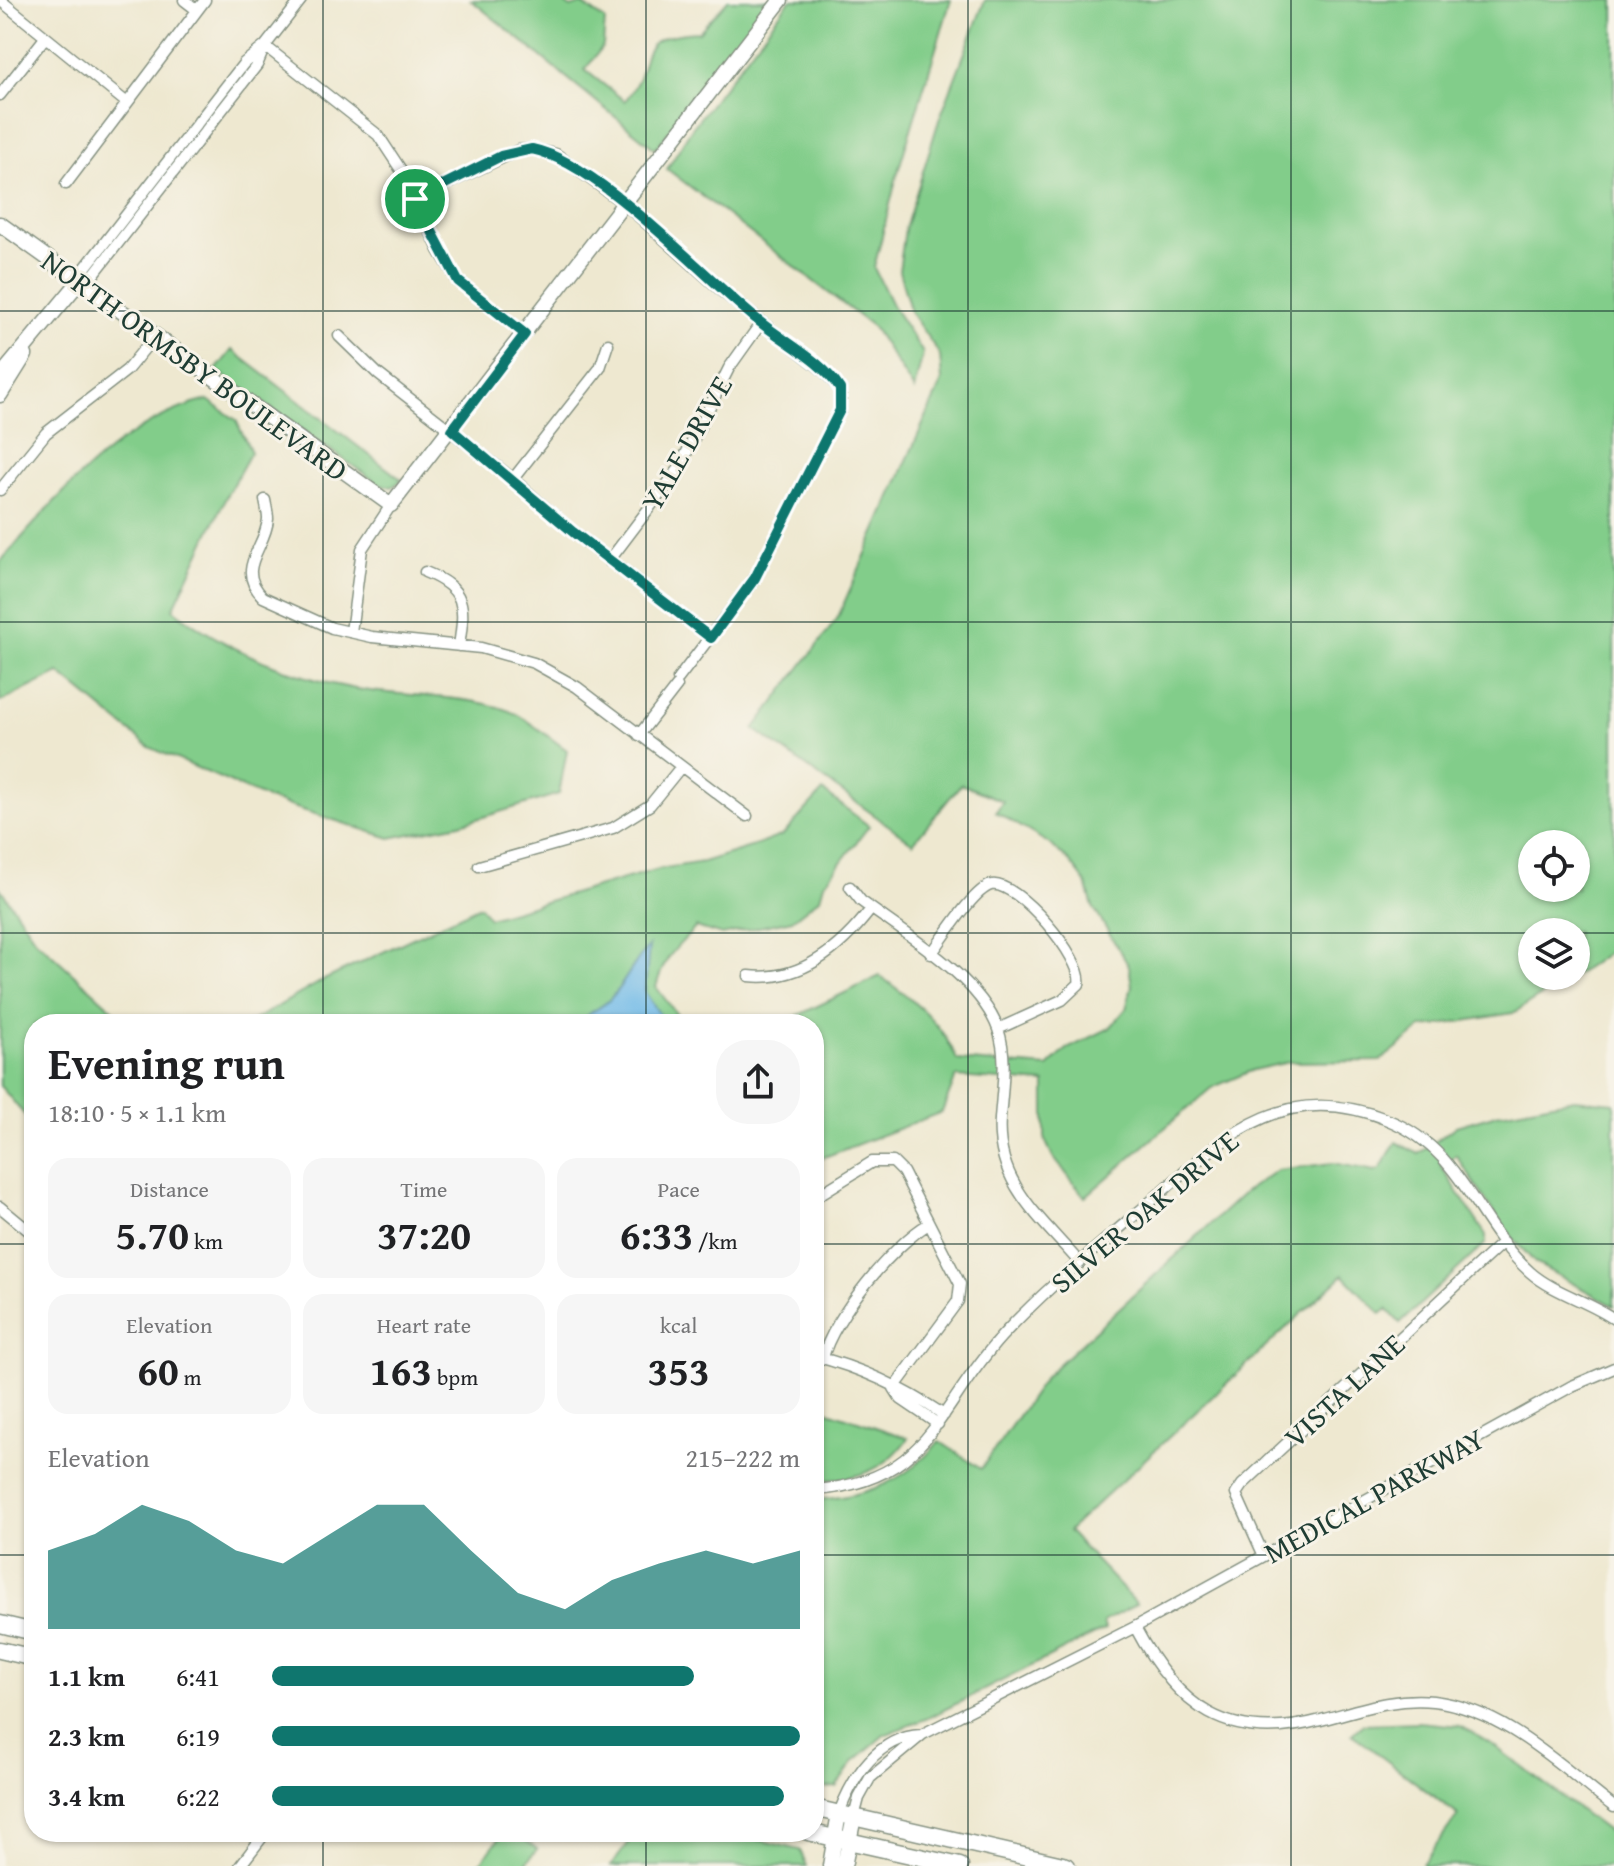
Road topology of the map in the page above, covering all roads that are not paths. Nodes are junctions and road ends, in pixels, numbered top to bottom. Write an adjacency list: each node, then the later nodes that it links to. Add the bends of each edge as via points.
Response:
1 (0, 0): 7 (street)
2 (184, 0): 6 (street)
3 (205, 0): 6 (street)
4 (301, 0): 8 (street)
5 (781, 0): 13 (street)
6 (197, 10): 10 (street)
7 (44, 39): 9 (street); 10 (street)
8 (265, 46): 12 (street, via 378,135); 15 (street, via 244,63)
9 (0, 95)
10 (127, 103): 11 (street)
11 (66, 184)
12 (415, 199): 13 (street, via 501,156 532,149 556,154); 17 (street, via 458,281)
13 (626, 205): 16 (street); 17 (street)
14 (0, 224): 15 (street, NORTH ORMSBY BOULEVARD)
15 (79, 282): 19 (street, NORTH ORMSBY BOULEVARD); 20 (street)
16 (761, 323): 29 (street, YALE DRIVE, via 729,368 678,470); 32 (street, via 823,370 840,389 840,410 755,578)
17 (525, 334): 24 (street)
18 (339, 336): 24 (street, via 378,374)
19 (154, 337): 26 (street, via 127,370 46,433); 28 (street, NORTH ORMSBY BOULEVARD)
20 (31, 342): 22 (street); 23 (street)
21 (608, 344): 25 (street, via 600,368)
22 (0, 377)
23 (0, 395)
24 (452, 430): 25 (street); 28 (street)
25 (513, 479): 29 (street)
26 (0, 490)
27 (265, 500): 31 (street, via 268,519 251,566 255,589 309,618)
28 (391, 505): 31 (street, via 362,549)
29 (609, 561): 32 (street)
30 (425, 572): 33 (street, via 445,580 461,599)
31 (351, 632): 33 (street)
32 (711, 638): 34 (street)
33 (459, 646): 34 (street, via 534,663 577,687)
34 (639, 735): 35 (street)
35 (680, 768): 36 (street); 37 (street, via 650,805 613,828)
36 (747, 816)
37 (479, 866)
38 (850, 887): 39 (street)
39 (871, 909): 40 (street); 41 (street, via 844,943 821,959 766,978)
40 (931, 954): 42 (street, via 971,986); 42 (street, via 989,885 1009,890 1052,929 1078,969 1079,984 1062,1000)
41 (749, 976)
42 (998, 1029): 48 (street, via 1004,1072 998,1136 1005,1169 1021,1198)
43 (824, 1191): 45 (street, via 876,1160 889,1160 901,1168)
44 (0, 1207): 46 (street)
45 (929, 1224): 50 (street, via 896,1248); 53 (street, via 960,1284 960,1297)
46 (24, 1227)
47 (1503, 1242): 48 (street, SILVER OAK DRIVE, via 1466,1183 1432,1147 1389,1120 1325,1106 1274,1114 1222,1138); 49 (street, SILVER OAK DRIVE, via 1545,1282); 56 (street, VISTA LANE, via 1242,1485 1236,1494 1238,1505)
48 (1080, 1263): 54 (street, SILVER OAK DRIVE, via 1002,1335)
49 (1614, 1319)
50 (824, 1346)
51 (824, 1359): 53 (street, via 864,1371)
52 (1614, 1368): 56 (street, MEDICAL PARKWAY, via 1572,1386)
53 (894, 1388): 54 (street, via 907,1390)
54 (941, 1420): 55 (street, SILVER OAK DRIVE, via 912,1455 875,1478)
55 (824, 1489)
56 (1264, 1556): 58 (street, MEDICAL PARKWAY)
57 (0, 1624): 59 (main road)
58 (1135, 1627): 62 (street, MEDICAL PARKWAY); 63 (street, via 1154,1665 1172,1685 1217,1718 1265,1728 1317,1721 1372,1704 1435,1701 1507,1726)
59 (24, 1630)
60 (0, 1650): 61 (main road)
61 (24, 1656)
62 (923, 1734): 65 (street, MEDICAL PARKWAY, via 870,1778); 65 (street, MEDICAL PARKWAY, via 894,1741 866,1764 853,1780)
63 (1614, 1807)
64 (824, 1810): 65 (main road)
65 (847, 1815): 67 (street); 73 (main road)
66 (824, 1835): 67 (main road)
67 (842, 1839): 70 (street); 71 (street); 72 (main road)
68 (258, 1842): 69 (street)
69 (240, 1866)
70 (830, 1866)
71 (844, 1866)
72 (960, 1866)
73 (1067, 1866)

